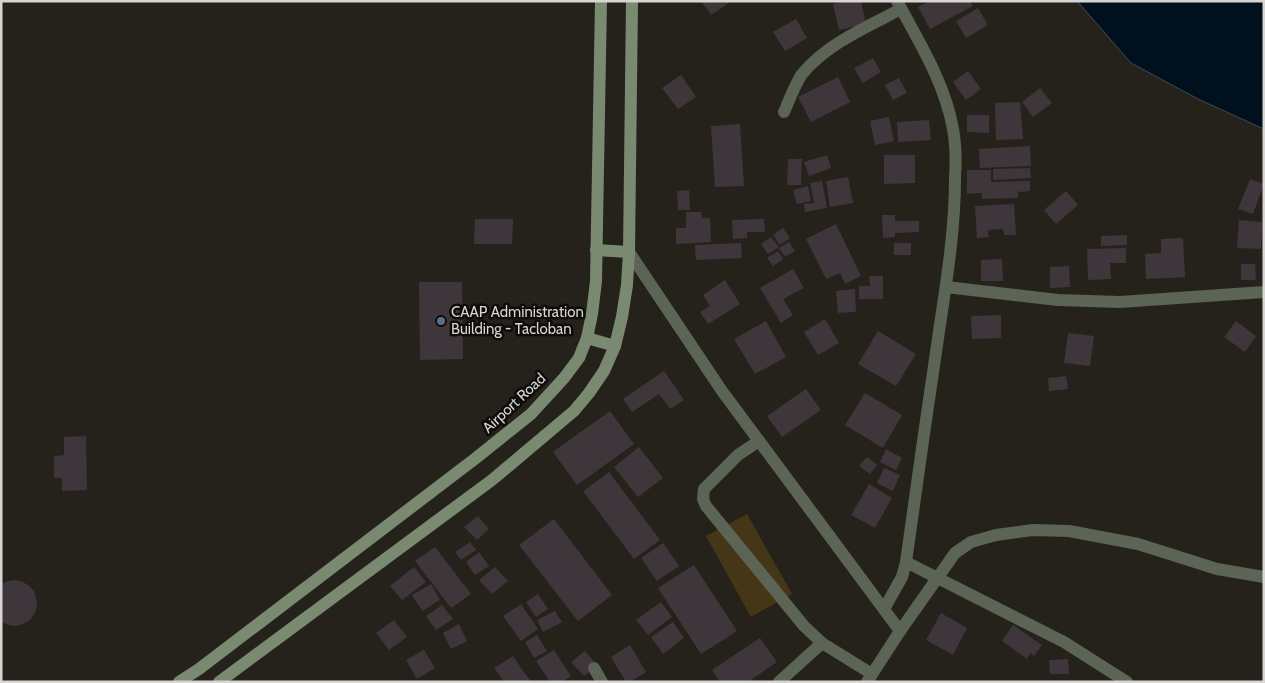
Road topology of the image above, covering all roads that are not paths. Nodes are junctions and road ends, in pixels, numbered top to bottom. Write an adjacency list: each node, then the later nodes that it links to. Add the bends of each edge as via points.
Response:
1 (601, 1): 5 (main road, Airport Road)
2 (632, 1): 6 (main road)
3 (899, 5): 4 (street, via 819,58 801,75); 7 (street, via 946,99 954,130 955,194)
4 (784, 112)
5 (596, 250): 6 (main road); 9 (main road, Airport Road, via 596,281)
6 (629, 252): 10 (main road, via 627,285); 11 (street)
7 (946, 287): 8 (street, via 1058,300 1120,302); 12 (street)
8 (1264, 292)
9 (588, 338): 10 (main road); 20 (main road, Airport Road, via 579,358 531,414)
10 (615, 346): 21 (main road, via 589,393 574,412 551,432 492,480)
11 (759, 441): 15 (street); 17 (street, via 738,455 704,489 703,499)
12 (906, 562): 13 (street); 15 (street, via 902,577)
13 (937, 577): 14 (street, via 954,554 971,542 1034,530 1069,530 1138,544 1217,569); 16 (street); 24 (street, via 1064,642)
14 (1264, 577)
15 (884, 609): 16 (street)
16 (900, 631): 19 (street)
17 (822, 644): 19 (street); 23 (street)
18 (594, 668): 22 (street)
19 (870, 678)
20 (179, 682)
21 (219, 682)
22 (602, 682)
23 (779, 682)
24 (1127, 682)

